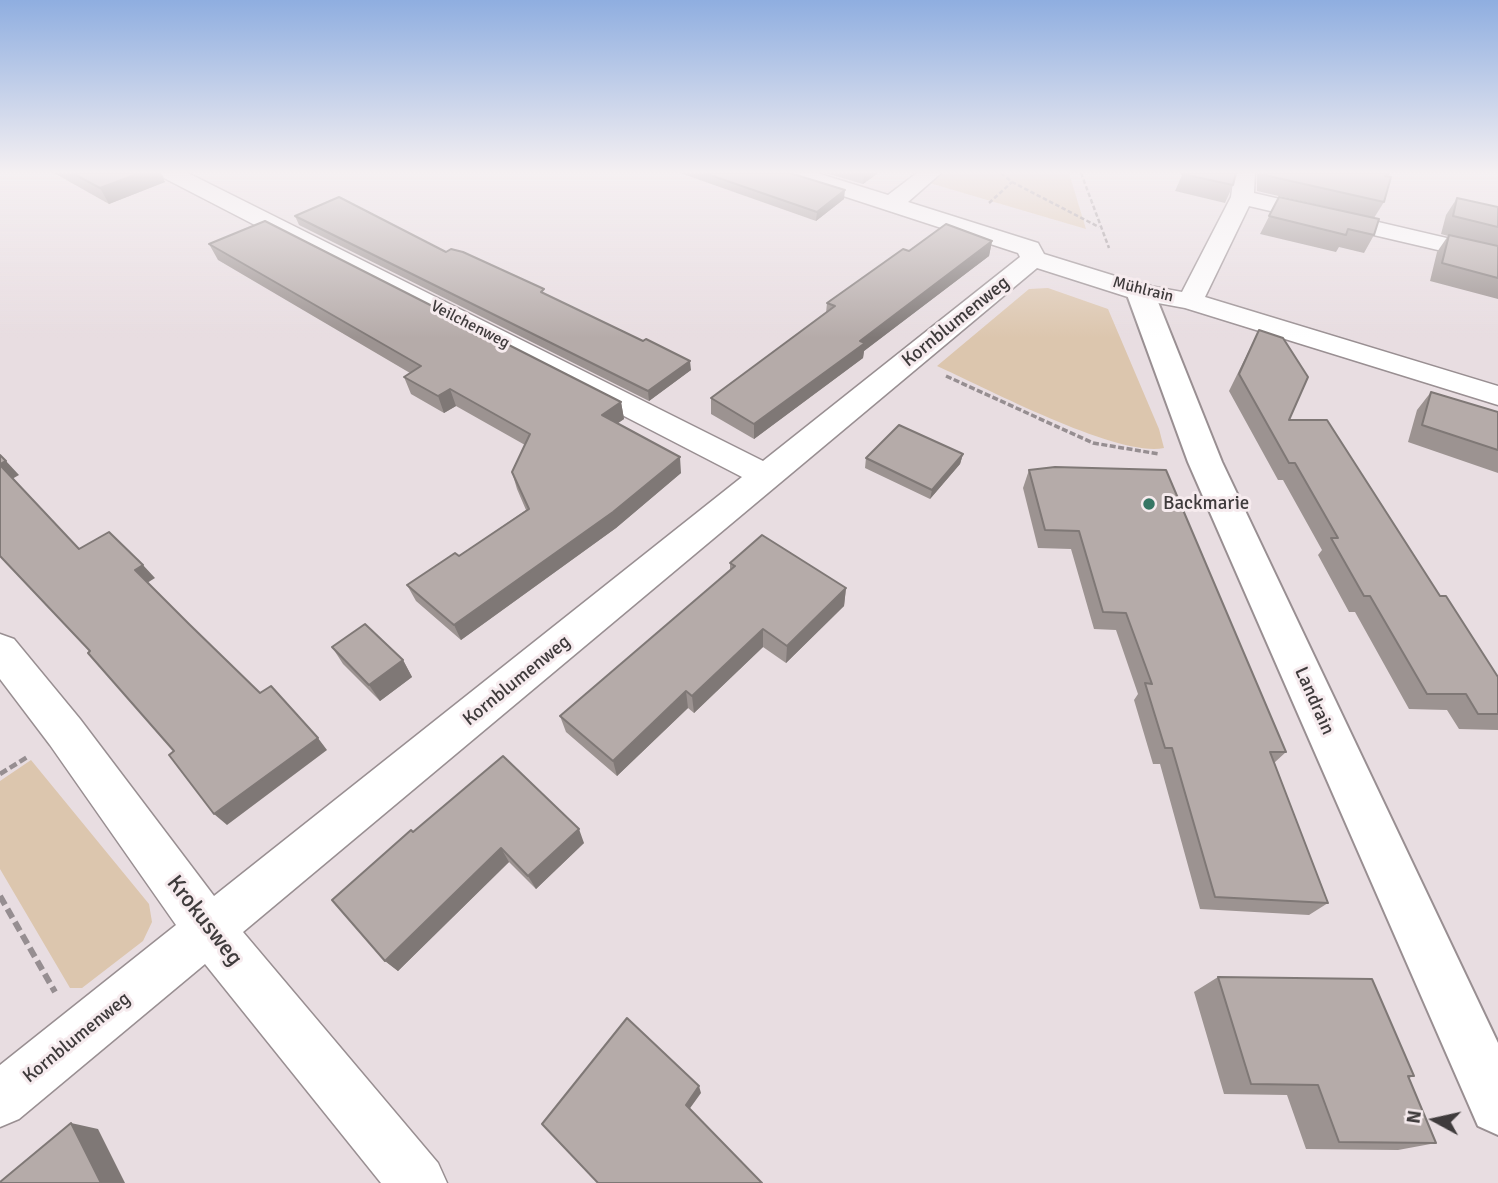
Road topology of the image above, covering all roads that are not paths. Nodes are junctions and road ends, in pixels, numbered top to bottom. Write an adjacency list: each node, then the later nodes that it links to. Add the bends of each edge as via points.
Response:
1 (280, 228): 10 (street, Veilchenweg)
2 (969, 228): 6 (street, Mühlrain, via 1030,248)
3 (1224, 228): 8 (street)
4 (1396, 228): 5 (street)
5 (1498, 257)
6 (1033, 259): 7 (street, Mühlrain); 10 (street, Kornblumenweg)
7 (1140, 292): 8 (street, Mühlrain); 14 (street, Landrain, via 1205,462)
8 (1190, 301): 9 (street, Mühlrain)
9 (1498, 396)
10 (768, 477): 12 (street, Kornblumenweg)
11 (0, 650): 12 (street, Krokusweg)
12 (209, 930): 13 (street, Kornblumenweg); 15 (street, Krokusweg)
13 (0, 1100)
14 (1498, 1106)
15 (418, 1183)

